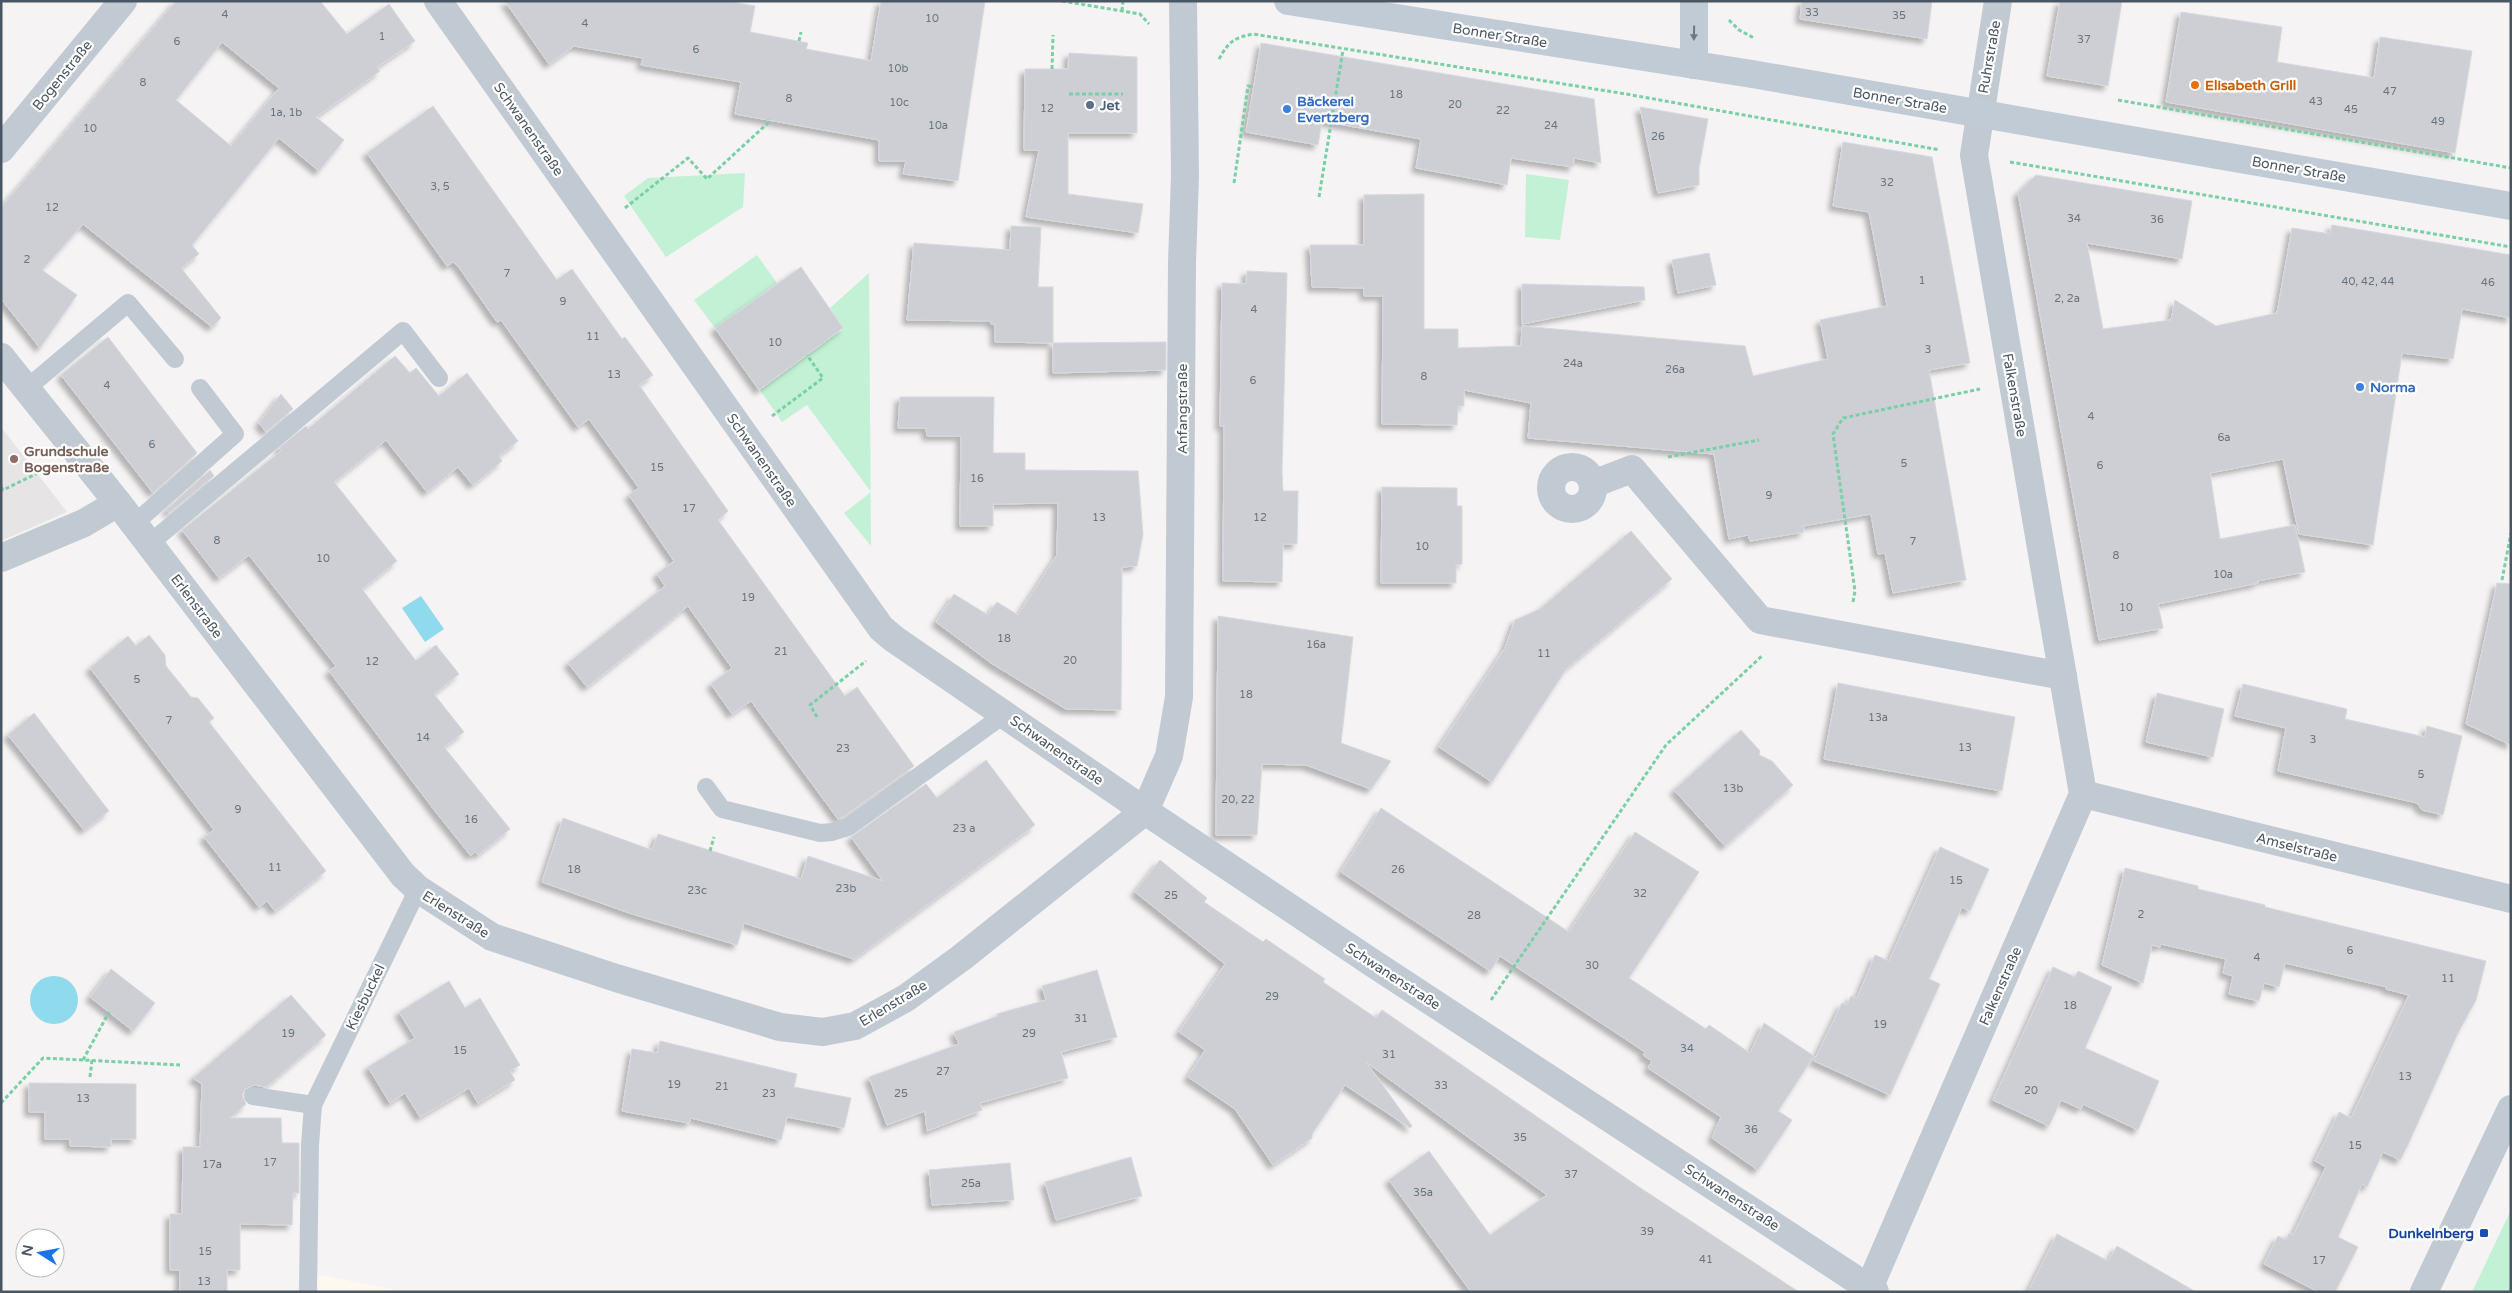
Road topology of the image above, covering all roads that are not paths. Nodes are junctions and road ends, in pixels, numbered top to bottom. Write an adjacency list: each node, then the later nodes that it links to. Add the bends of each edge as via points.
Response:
1 (123, 1): 9 (street, Bogenstraße)
2 (438, 1): 20 (street, Schwanenstraße, via 881,628)
3 (1183, 1): 23 (street, Anfangstraße, via 1185,176 1179,697 1169,756)
4 (1288, 1): 7 (main road, Bonner Straße)
5 (1694, 1): 7 (main road, one-way to 7)
6 (1998, 1): 8 (street, Ruhrstraße)
7 (1694, 65): 8 (main road, Bonner Straße)
8 (1979, 113): 10 (main road, Bonner Straße); 19 (street, Falkenstraße, via 1974,156)
9 (1, 150)
10 (2511, 206)
11 (1, 357): 15 (street, Erlenstraße)
12 (175, 359): 15 (lane, via 128,303)
13 (439, 378): 17 (lane, via 403,331)
14 (200, 388): 17 (lane, via 235,434)
15 (26, 389): 17 (street, Erlenstraße)
16 (1593, 484): 19 (street, via 1632,469 1760,620)
17 (134, 524): 18 (street, via 84,523); 24 (street, Erlenstraße)
18 (1, 558)
19 (2063, 676): 22 (street, Falkenstraße)
20 (1005, 714): 21 (lane, via 848,827 832,832 820,833 722,809); 23 (street, Schwanenstraße)
21 (706, 787)
22 (2083, 794): 25 (street, Amselstraße); 29 (street, Falkenstraße)
23 (1145, 811): 24 (street, Erlenstraße, via 906,998 855,1026 823,1032 780,1027 492,937); 29 (street, Schwanenstraße)
24 (418, 889): 27 (lane, Kiesbuckel)
25 (2511, 899)
26 (253, 1096): 27 (lane)
27 (313, 1105): 30 (lane, Kiesbuckel)
28 (2511, 1109): 31 (street)
29 (1872, 1290)
30 (308, 1292)
31 (2424, 1292)

